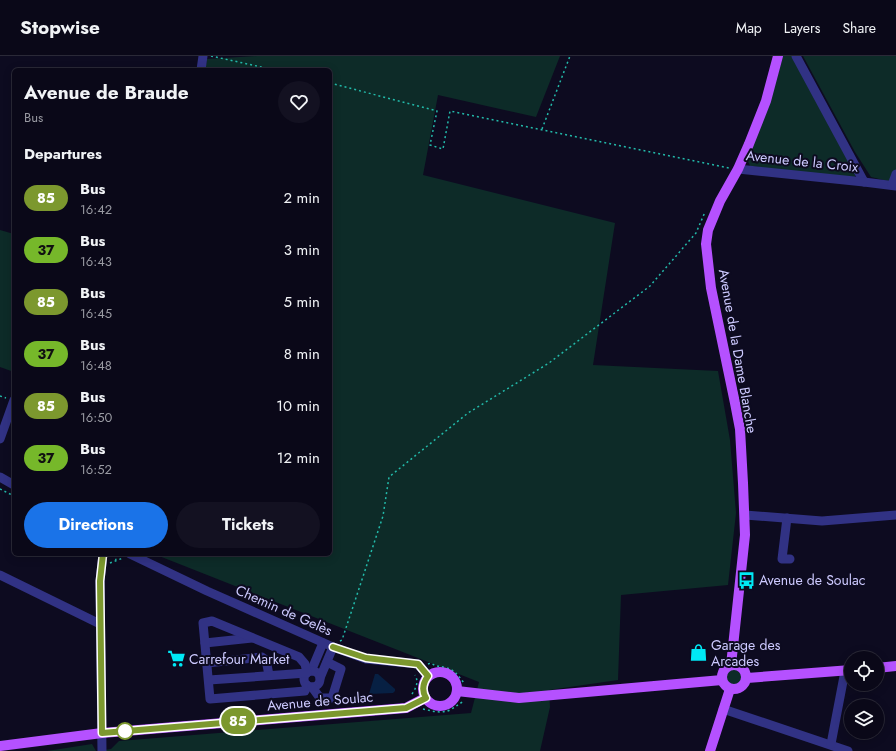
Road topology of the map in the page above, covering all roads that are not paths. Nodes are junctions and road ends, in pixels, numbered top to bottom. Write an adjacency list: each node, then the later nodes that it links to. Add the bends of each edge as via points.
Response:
1 (203, 56): 4 (street)
2 (778, 56): 5 (main road, Avenue de la Dame Blanche, via 766,101)
3 (796, 56): 7 (street, Avenue de la Croix)
4 (201, 68)
5 (738, 169): 7 (street, Avenue de la Croix); 13 (main road, Avenue de la Dame Blanche, via 720,201 708,230 707,257 740,429)
6 (896, 174): 8 (street)
7 (864, 182): 8 (street, Avenue de la Croix)
8 (894, 186)
9 (12, 406): 10 (street)
10 (0, 439)
11 (0, 477): 12 (street)
12 (12, 484)
13 (745, 515): 15 (street); 27 (main road, Avenue de la Dame Blanche)
14 (896, 515): 15 (street, via 822,521)
15 (787, 518): 18 (street, via 782,559)
16 (103, 556): 20 (street)
17 (134, 556): 22 (street, Chemin de Gelès, via 207,592)
18 (790, 559)
19 (0, 575): 20 (street)
20 (100, 624): 43 (street)
21 (253, 638): 23 (street); 23 (street, via 212,621 203,623); 32 (street, via 299,657)
22 (323, 643): 24 (street, Chemin de Gelès); 32 (street, via 312,669)
23 (205, 644): 25 (street)
24 (333, 647): 26 (street); 31 (street, Chemin de Gelès, via 366,658 418,664)
25 (207, 662): 33 (street, via 262,657 266,660); 35 (street)
26 (327, 662): 32 (street); 37 (street, via 341,669 332,698 320,698)
27 (732, 665): 34 (main road, via 741,667); 36 (main road, via 724,670)
28 (896, 666): 29 (main road)
29 (884, 667)
30 (844, 670): 34 (main road)
31 (422, 673): 40 (main road, via 441,671 450,674); 41 (main road)
32 (313, 674): 33 (street); 37 (street, via 317,685); 37 (street, via 304,679)
33 (269, 675): 35 (street)
34 (746, 678): 39 (main road, via 745,684 740,688)
35 (209, 680): 37 (street, via 210,699 305,691)
36 (722, 680): 39 (main road); 40 (main road, via 519,698)
37 (310, 686)
38 (844, 687): 44 (street)
39 (730, 689): 42 (main road)
40 (457, 691): 41 (main road, via 453,700 442,706)
41 (426, 698): 43 (main road, Avenue de Soulac, via 406,708)
42 (724, 709): 44 (street); 47 (main road)
43 (102, 733): 45 (main road, Avenue de Soulac); 46 (street)
44 (831, 744): 48 (street)
45 (0, 746)
46 (102, 751)
47 (710, 751)
48 (848, 751)

